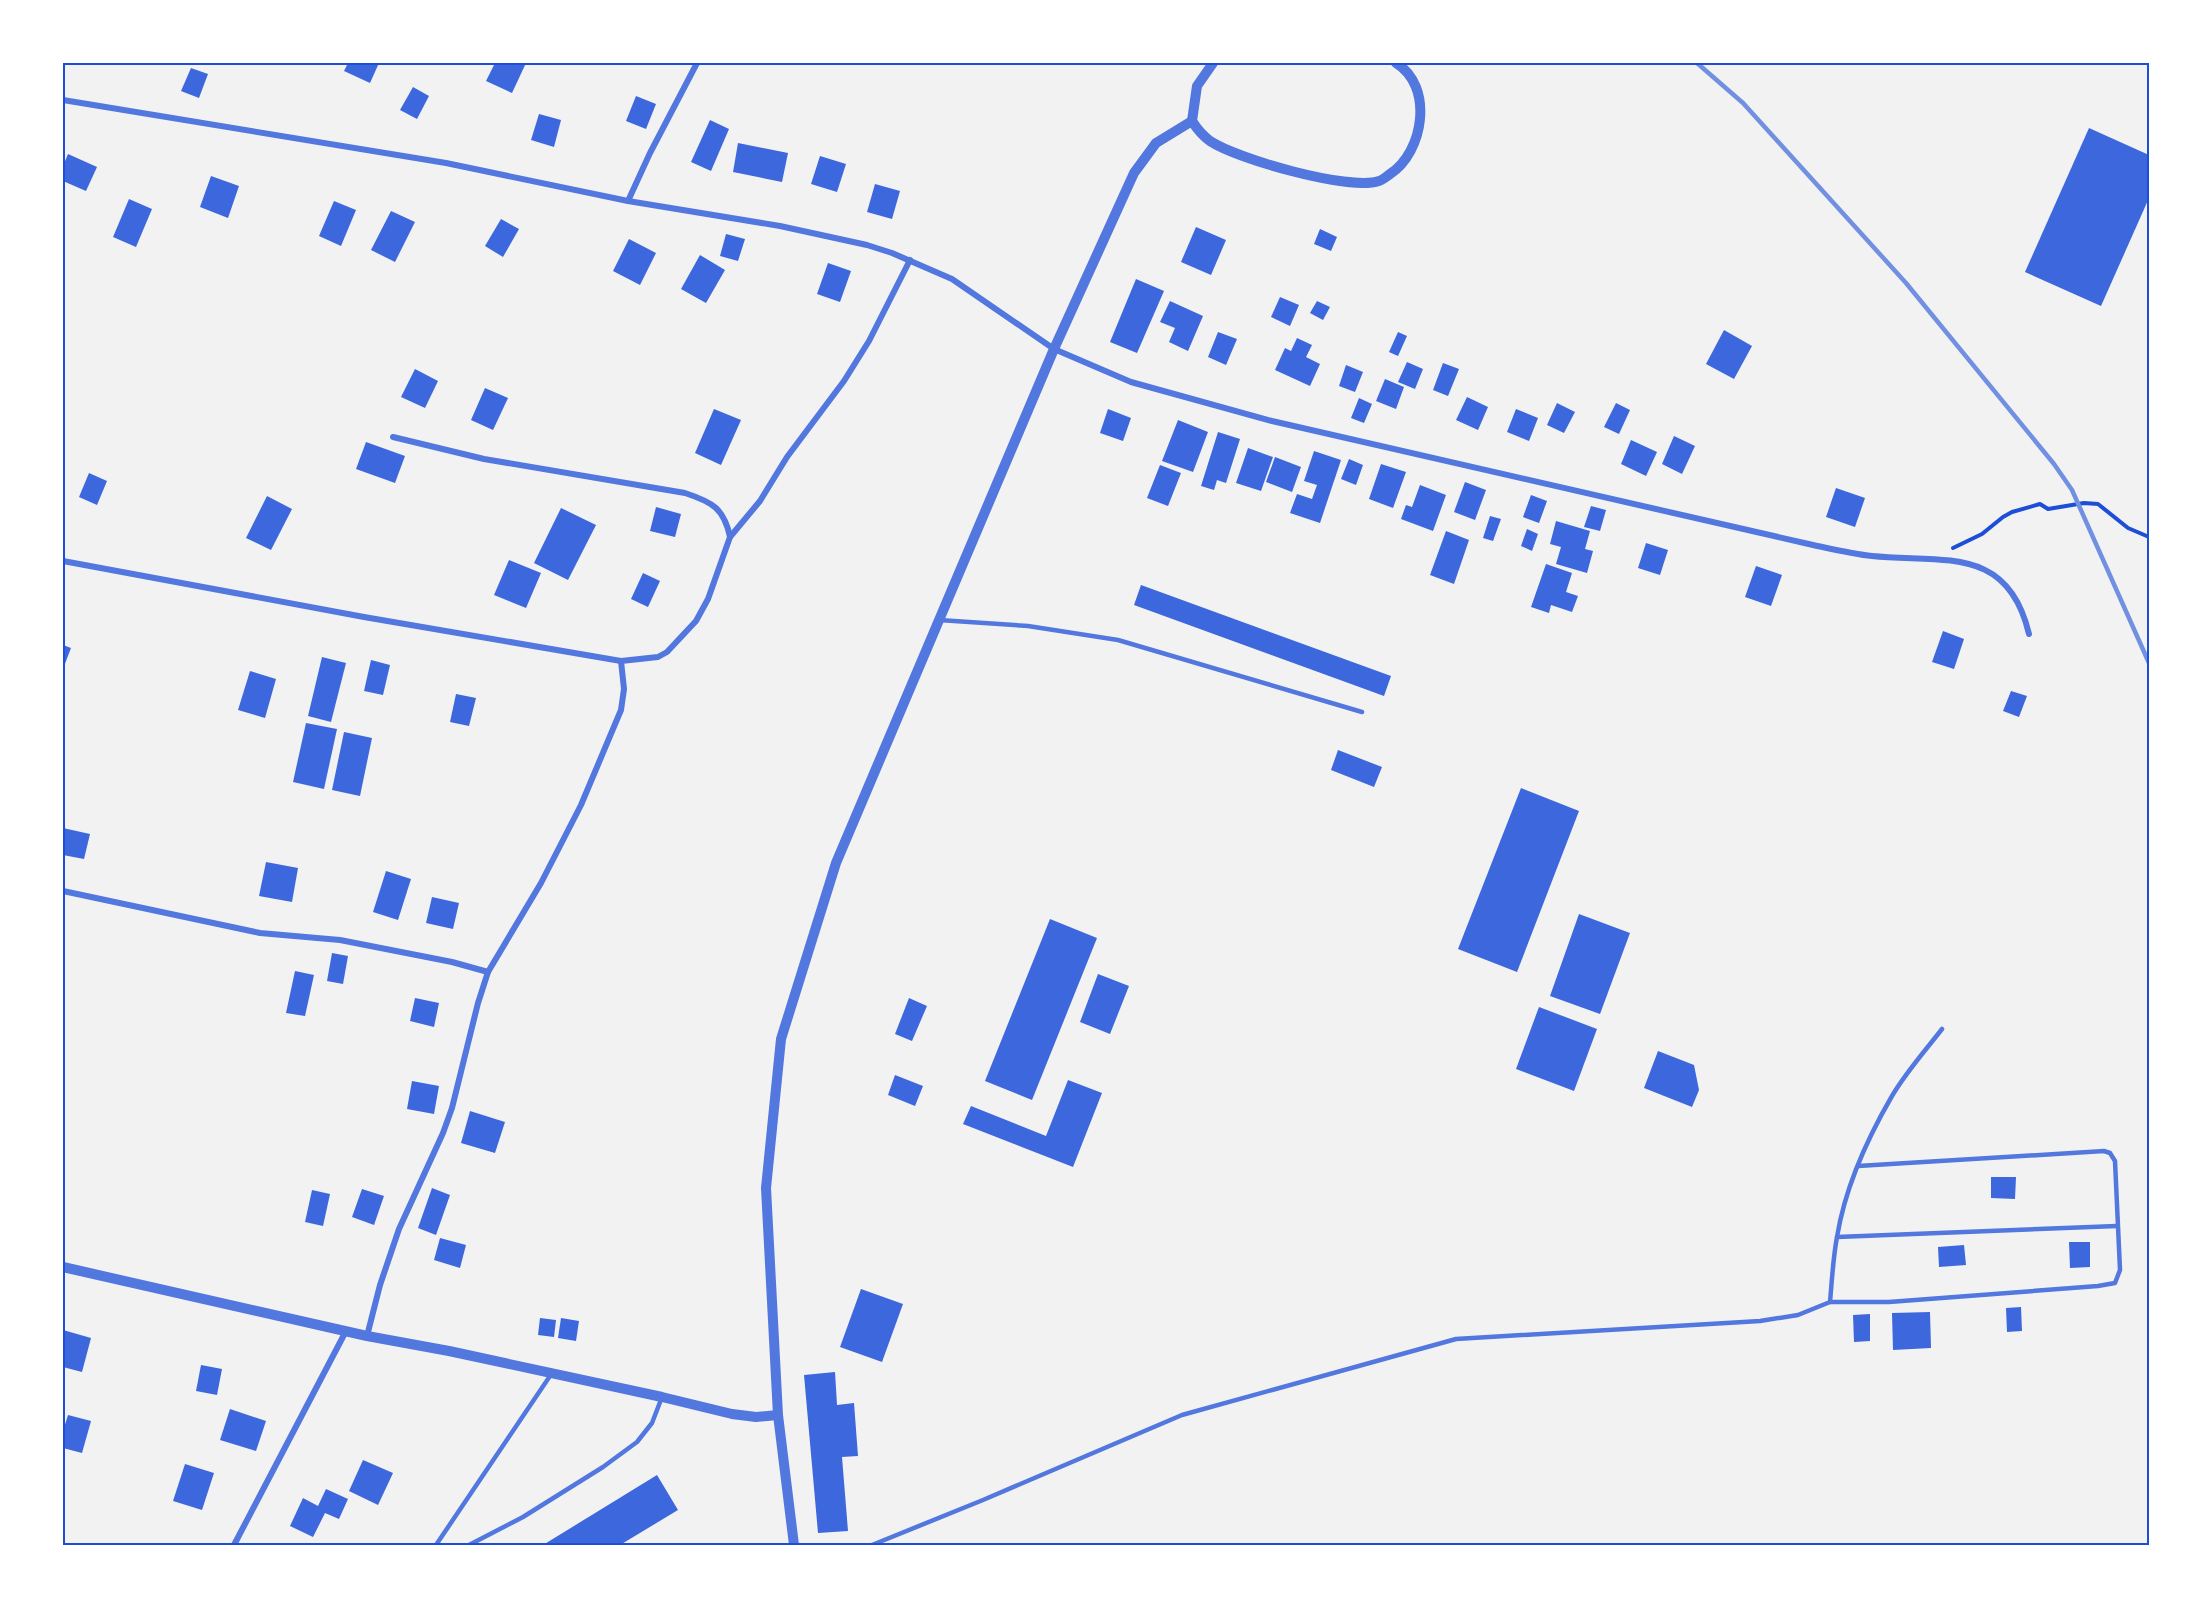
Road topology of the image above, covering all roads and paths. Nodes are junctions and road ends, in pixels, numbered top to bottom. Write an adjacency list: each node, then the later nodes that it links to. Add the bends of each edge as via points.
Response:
1 (697, 63): 6 (street)
2 (1213, 63): 5 (street, via 1197,86)
3 (1396, 63): 5 (street, via 1418,89 1417,141 1400,168 1379,182 1348,183 1277,168 1212,142)
4 (63, 100): 6 (street, via 446,163)
5 (1191, 121): 8 (street, via 1156,143 1134,173)
6 (628, 201): 7 (street, via 780,226 867,245)
7 (910, 260): 8 (street, via 952,279); 10 (street, via 869,341 760,501)
8 (1054, 349): 12 (street, via 1131,382 1272,421 1813,545 1872,556); 14 (street)
9 (393, 437): 10 (street, via 484,459 684,493 717,508 727,519)
10 (730, 537): 16 (street, via 708,598 686,633 658,657)
11 (2149, 537): 12 (path, via 2128,528 2098,504 2048,509 2040,504 2003,517 1982,534)
12 (1934, 558): 15 (street, via 1980,566 2003,581 2024,613)
13 (63, 561): 16 (street)
14 (939, 620): 17 (lane, via 1028,626 1118,640); 30 (street, via 836,864 781,1039 766,1188)
15 (2029, 634)
16 (621, 661): 19 (street, via 621,710 598,769 541,883)
17 (1362, 712)
18 (63, 891): 19 (street, via 260,933 340,940)
19 (488, 972): 27 (street, via 446,1124 399,1229)
20 (1942, 1029): 21 (lane, via 1893,1094)
21 (1858, 1166): 22 (lane, via 2104,1151 2115,1161); 23 (lane)
22 (2117, 1226): 23 (lane); 25 (lane, via 2120,1270 2115,1283 1953,1298)
23 (1837, 1237): 25 (lane)
24 (63, 1267): 26 (street)
25 (1830, 1302): 35 (lane, via 1798,1316 1760,1321 1456,1339 1182,1415)
26 (346, 1330): 27 (street); 31 (street)
27 (367, 1336): 28 (street)
28 (552, 1373): 29 (street); 32 (lane)
29 (662, 1397): 30 (street, via 732,1414); 33 (lane, via 652,1423 637,1442 603,1467)
30 (778, 1415): 34 (street)
31 (234, 1545)
32 (436, 1545)
33 (469, 1545)
34 (794, 1545)
35 (872, 1545)

